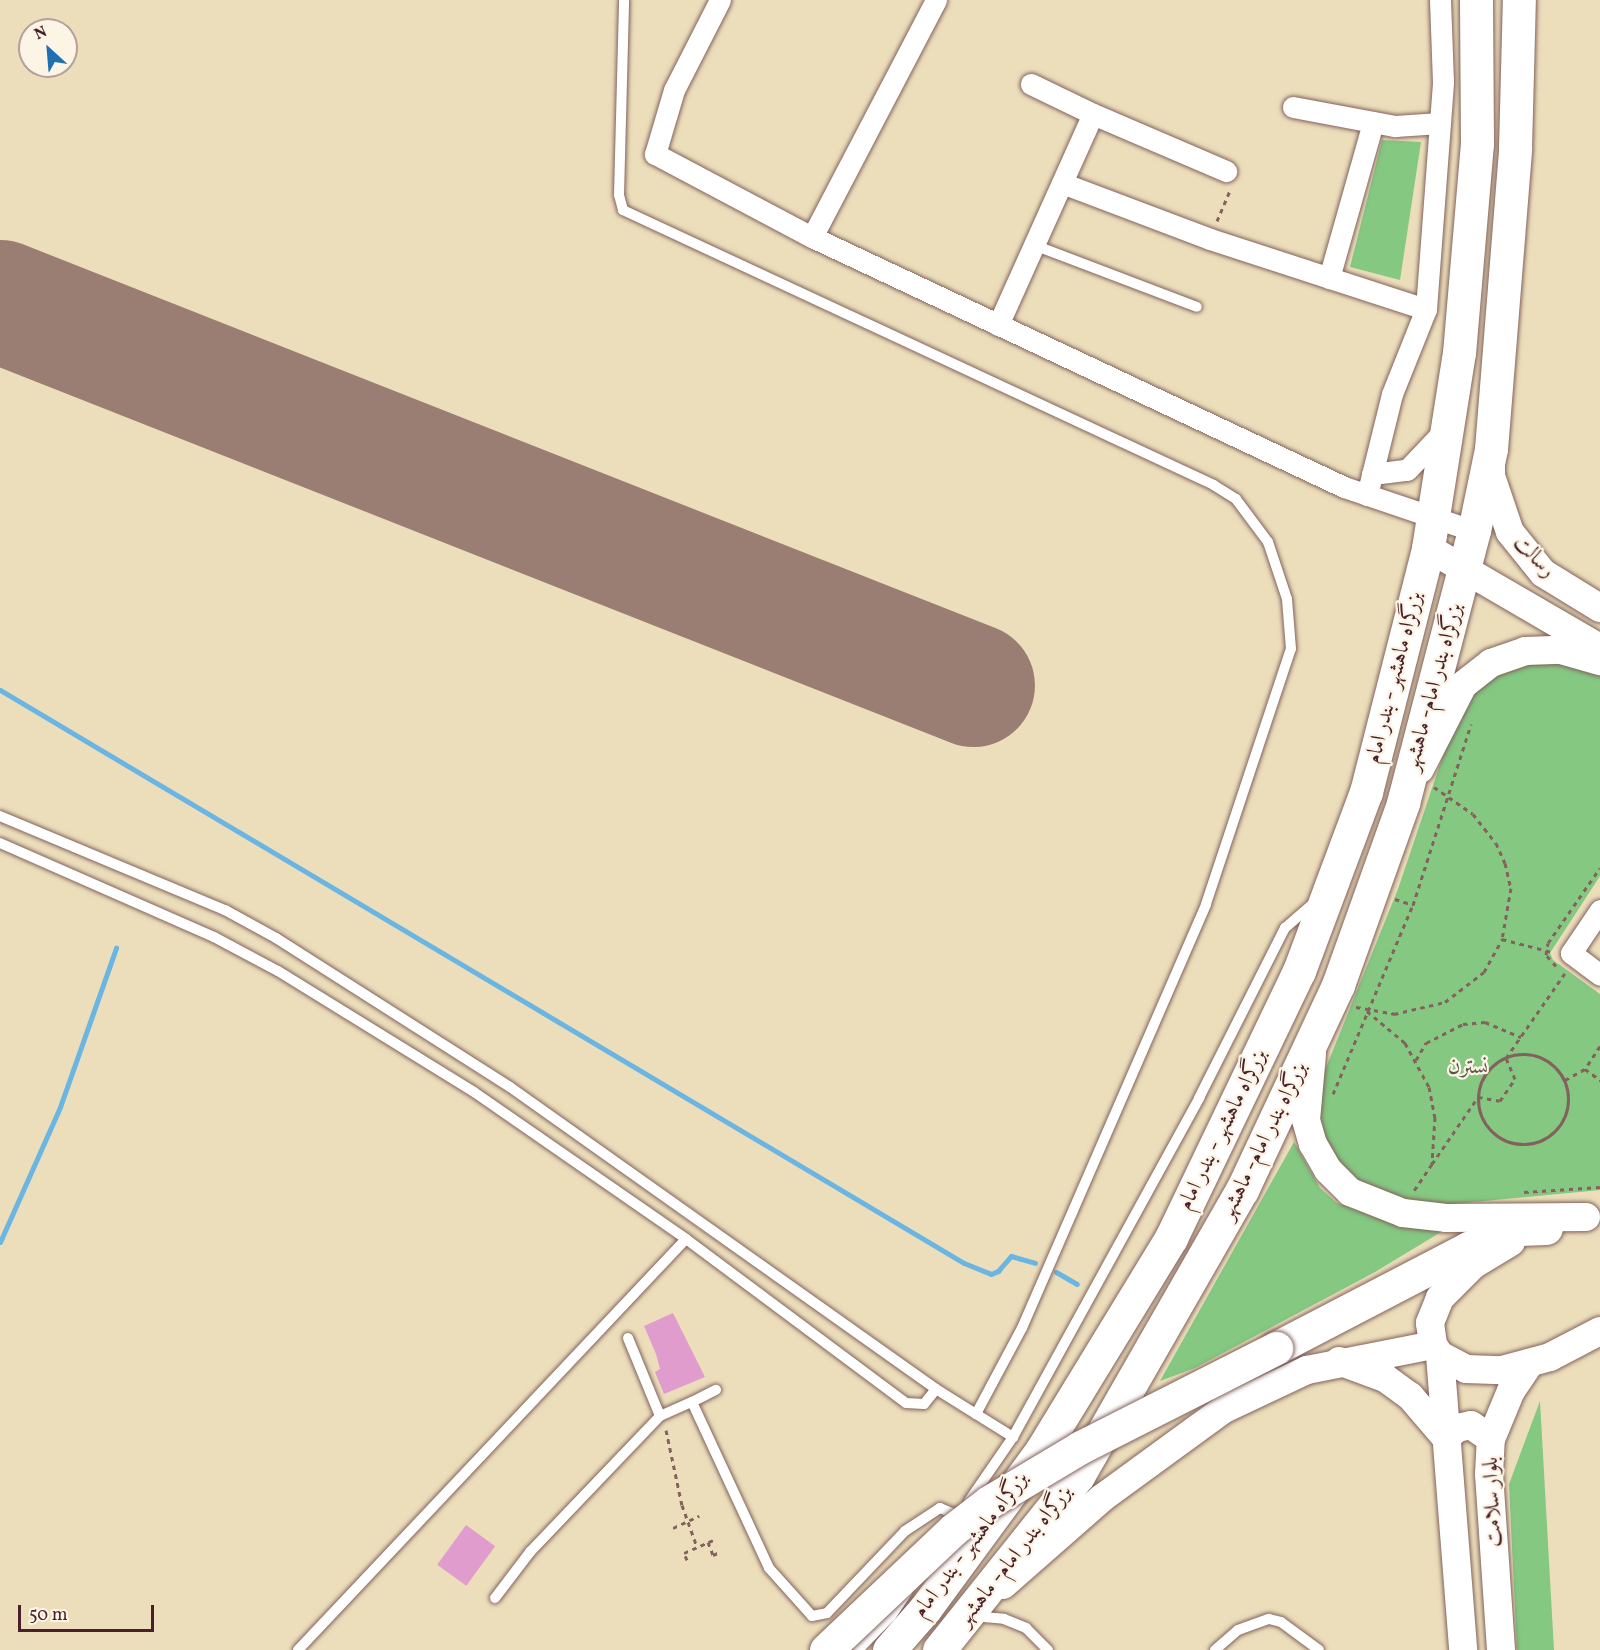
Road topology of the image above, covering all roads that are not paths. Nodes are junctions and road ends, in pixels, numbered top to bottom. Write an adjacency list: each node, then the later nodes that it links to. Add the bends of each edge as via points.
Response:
1 (624, 0): 49 (lane, via 619,195 623,210 1214,485 1236,499 1268,542 1287,599 1292,649 1206,904 1022,1328)
2 (720, 0): 14 (street, via 674,90 656,154)
3 (936, 0): 14 (street)
4 (1440, 0): 11 (street)
5 (1476, 0): 20 (highway, بزرگراه ماهشهر - بندر امام, via 1477,144 1459,354)
6 (1519, 0): 21 (highway, بزرگراه بندر امام- ماهشهر, via 1515,148)
7 (1031, 84): 9 (street)
8 (1293, 107): 10 (street)
9 (1093, 114): 12 (street); 13 (street)
10 (1373, 122): 11 (street, via 1395,126); 16 (street)
11 (1440, 123): 18 (street)
12 (1226, 171)
13 (1062, 183): 15 (street); 16 (street, via 1210,239)
14 (812, 237): 19 (street)
15 (1034, 245): 17 (lane); 19 (street)
16 (1329, 278): 18 (street)
17 (1197, 307)
18 (1426, 309): 22 (street, via 1392,394)
19 (998, 325): 23 (street)
20 (1447, 427): 22 (street, via 1407,471); 25 (highway, بزرگراه ماهشهر - بندر امام)
21 (1491, 449): 24 (highway, بزرگراه بندر امام- ماهشهر); 27 (main road, رسالت, via 1491,476 1510,532)
22 (1372, 474): 23 (street)
23 (1367, 495): 25 (street)
24 (1474, 531): 25 (street); 26 (highway, بزرگراه بندر امام- ماهشهر); 27 (main road)
25 (1431, 533): 26 (main road, رسالت); 34 (highway, بزرگراه ماهشهر - بندر امام, via 1366,792)
26 (1464, 570): 29 (main road, رسالت); 31 (highway, بزرگراه بندر امام- ماهشهر)
27 (1543, 573): 28 (main road, رسالت)
28 (1600, 609)
29 (1600, 648)
30 (1600, 661): 31 (main road, via 1561,650 1525,651 1491,663 1463,686)
31 (1410, 790): 37 (highway, بزرگراه بندر امام- ماهشهر)
32 (0, 816): 47 (lane, via 225,910 276,938 510,1087)
33 (0, 843): 40 (lane, via 214,937 278,971 474,1092)
34 (1330, 890): 51 (lane, via 1285,928 1199,1098); 60 (highway, بزرگراه ماهشهر - بندر امام, via 1299,971 1171,1238 1041,1451 925,1609)
35 (1600, 910): 36 (street, via 1571,953)
36 (1600, 975)
37 (1317, 1029): 38 (main road, via 1307,1084 1306,1120 1313,1144 1328,1170 1350,1192 1403,1213 1446,1218); 56 (highway, بزرگراه بندر امام- ماهشهر, via 1242,1190 1114,1416 1078,1476)
38 (1593, 1217): 39 (main road, بلوار سلامت)
39 (1546, 1228): 43 (main road, بلوار سلامت, via 1490,1254 1452,1284 1432,1314); 58 (highway, bridge, via 1520,1229 1468,1248 1081,1447 998,1496 954,1529)
40 (686, 1239): 47 (lane, via 906,1403 918,1406); 57 (lane)
41 (1600, 1331): 45 (main road)
42 (628, 1338): 50 (lane)
43 (1437, 1350): 44 (main road); 45 (main road, via 1458,1367 1475,1371); 52 (main road, بلوار سلامت)
44 (1339, 1361): 52 (main road, via 1393,1384 1410,1396); 56 (main road, via 1259,1390 1166,1448 1102,1498)
45 (1530, 1364): 53 (main road, بلوار سلامت, via 1511,1391)
46 (716, 1390): 48 (lane)
47 (933, 1394): 49 (lane)
48 (692, 1402): 50 (lane); 54 (lane, via 769,1568 812,1616 827,1613 905,1531 940,1508)
49 (976, 1414): 51 (lane)
50 (660, 1416): 55 (lane, via 530,1552)
51 (1013, 1437): 54 (lane)
52 (1446, 1438): 53 (main road, via 1457,1428 1471,1425); 65 (main road, بلوار سلامت)
53 (1491, 1439): 66 (main road, بلوار سلامت)
54 (959, 1516): 59 (lane, via 891,1616)
55 (495, 1598)
56 (968, 1616): 61 (highway, بزرگراه بندر امام- ماهشهر); 62 (lane, via 1004,1619 1026,1628)
57 (298, 1650)
58 (826, 1650)
59 (858, 1650)
60 (888, 1650)
61 (939, 1650)
62 (1048, 1650)
63 (1215, 1650): 64 (lane, via 1238,1630 1269,1619 1281,1622)
64 (1319, 1650)
65 (1463, 1650)
66 (1501, 1650)

